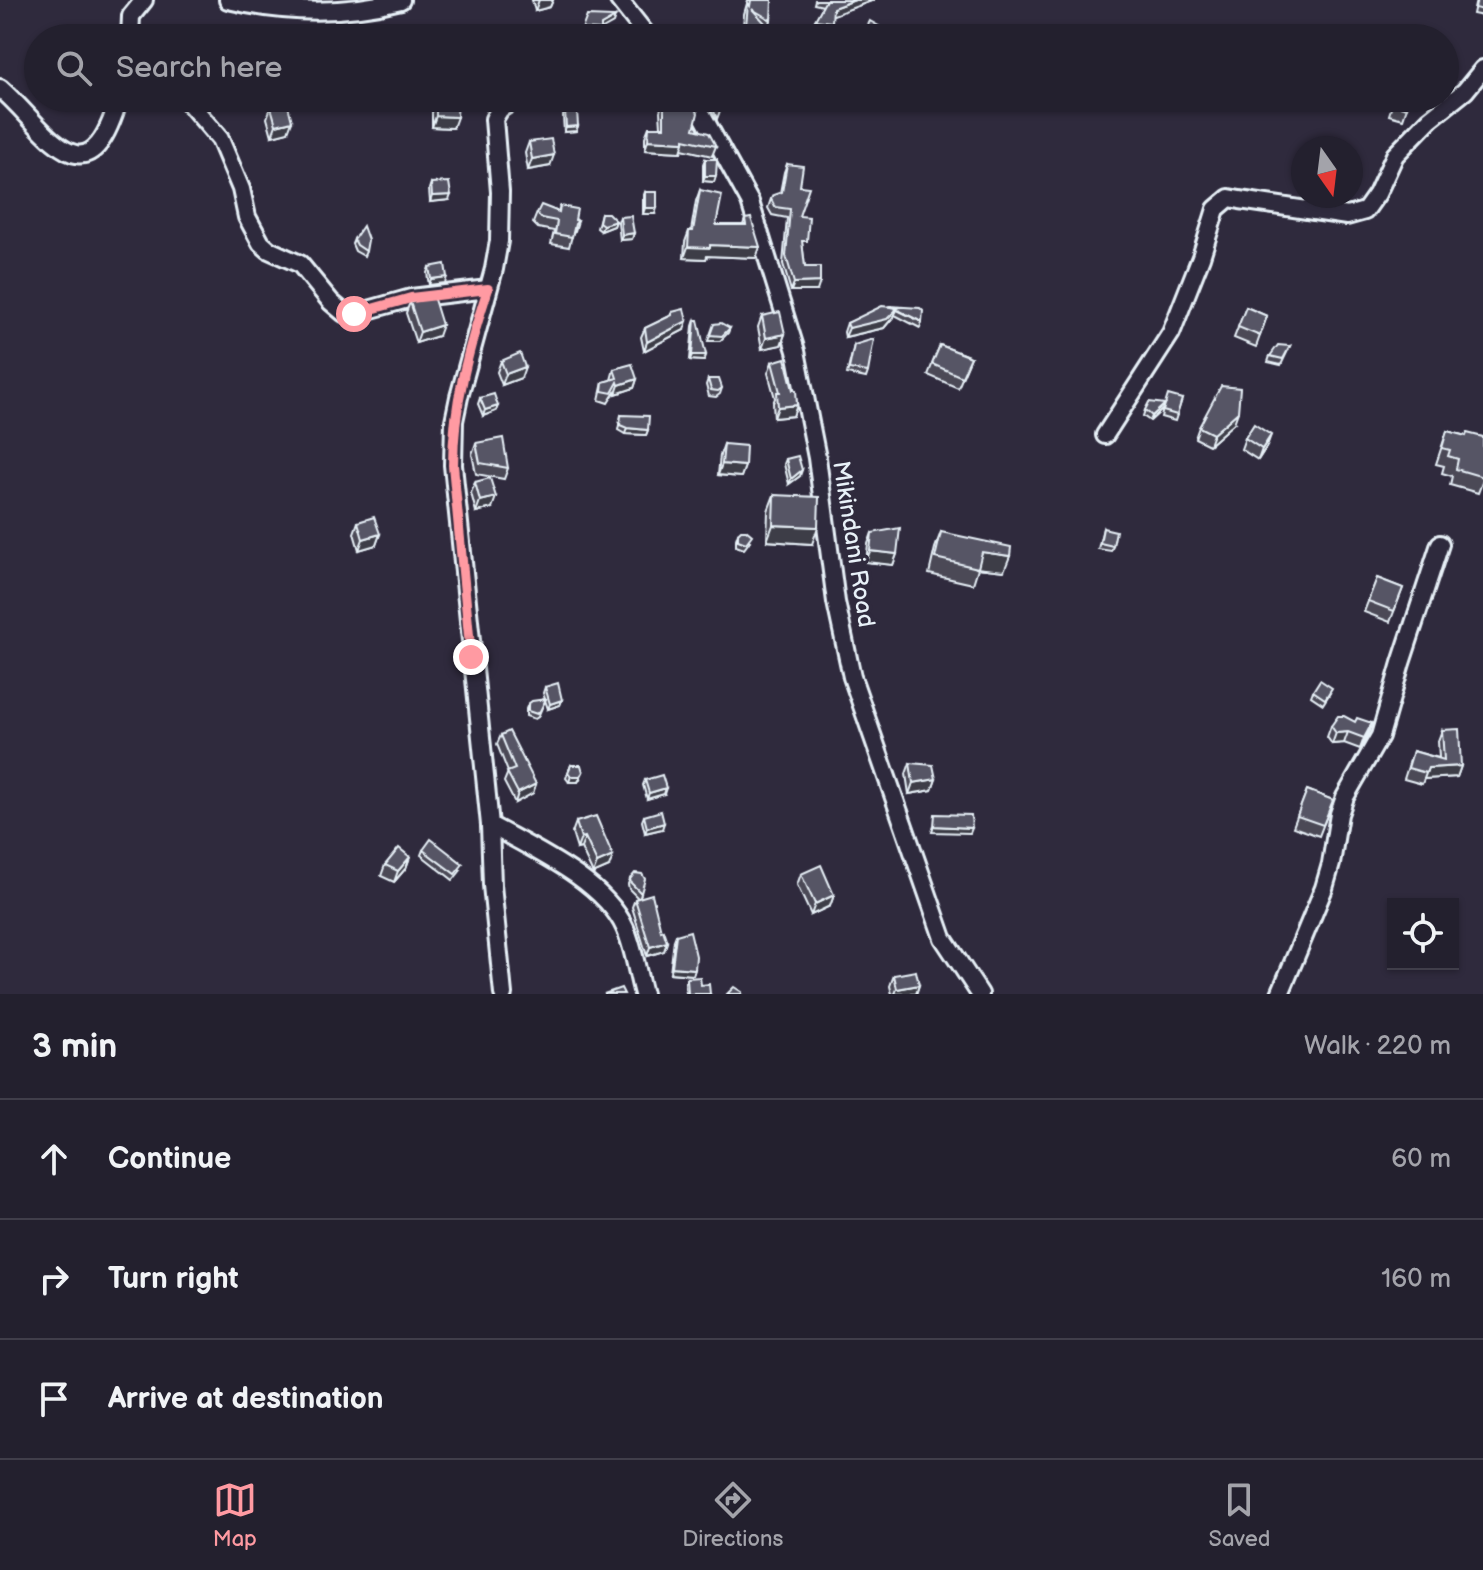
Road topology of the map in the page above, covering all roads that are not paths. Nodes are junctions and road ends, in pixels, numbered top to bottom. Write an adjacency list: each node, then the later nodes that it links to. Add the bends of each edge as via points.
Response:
1 (144, 0): 5 (street)
2 (228, 0): 3 (street, via 283,11 328,12)
3 (401, 0)
4 (619, 0): 6 (street)
5 (131, 24)
6 (637, 24)
7 (1483, 69): 9 (street)
8 (0, 88): 10 (street)
9 (1459, 96)
10 (24, 109)
11 (27, 112): 12 (street, via 57,146 80,156 104,139)
12 (114, 112)
13 (197, 112): 17 (street, via 220,139 261,243 300,264 344,313)
14 (498, 112): 17 (street, via 494,119 500,225)
15 (701, 112): 23 (street, Mikindani Road, via 750,202 796,351 852,677 943,938)
16 (1439, 112): 18 (street, via 1395,155 1365,211 1347,216 1229,198 1222,202 1171,333)
17 (488, 289): 20 (street, via 454,421 453,465)
18 (1105, 435)
19 (1440, 544): 24 (street, via 1380,736 1345,797 1324,888)
20 (490, 825): 21 (street); 22 (street, via 605,898 627,931)
21 (503, 994)
22 (643, 994)
23 (980, 994)
24 (1280, 994)

